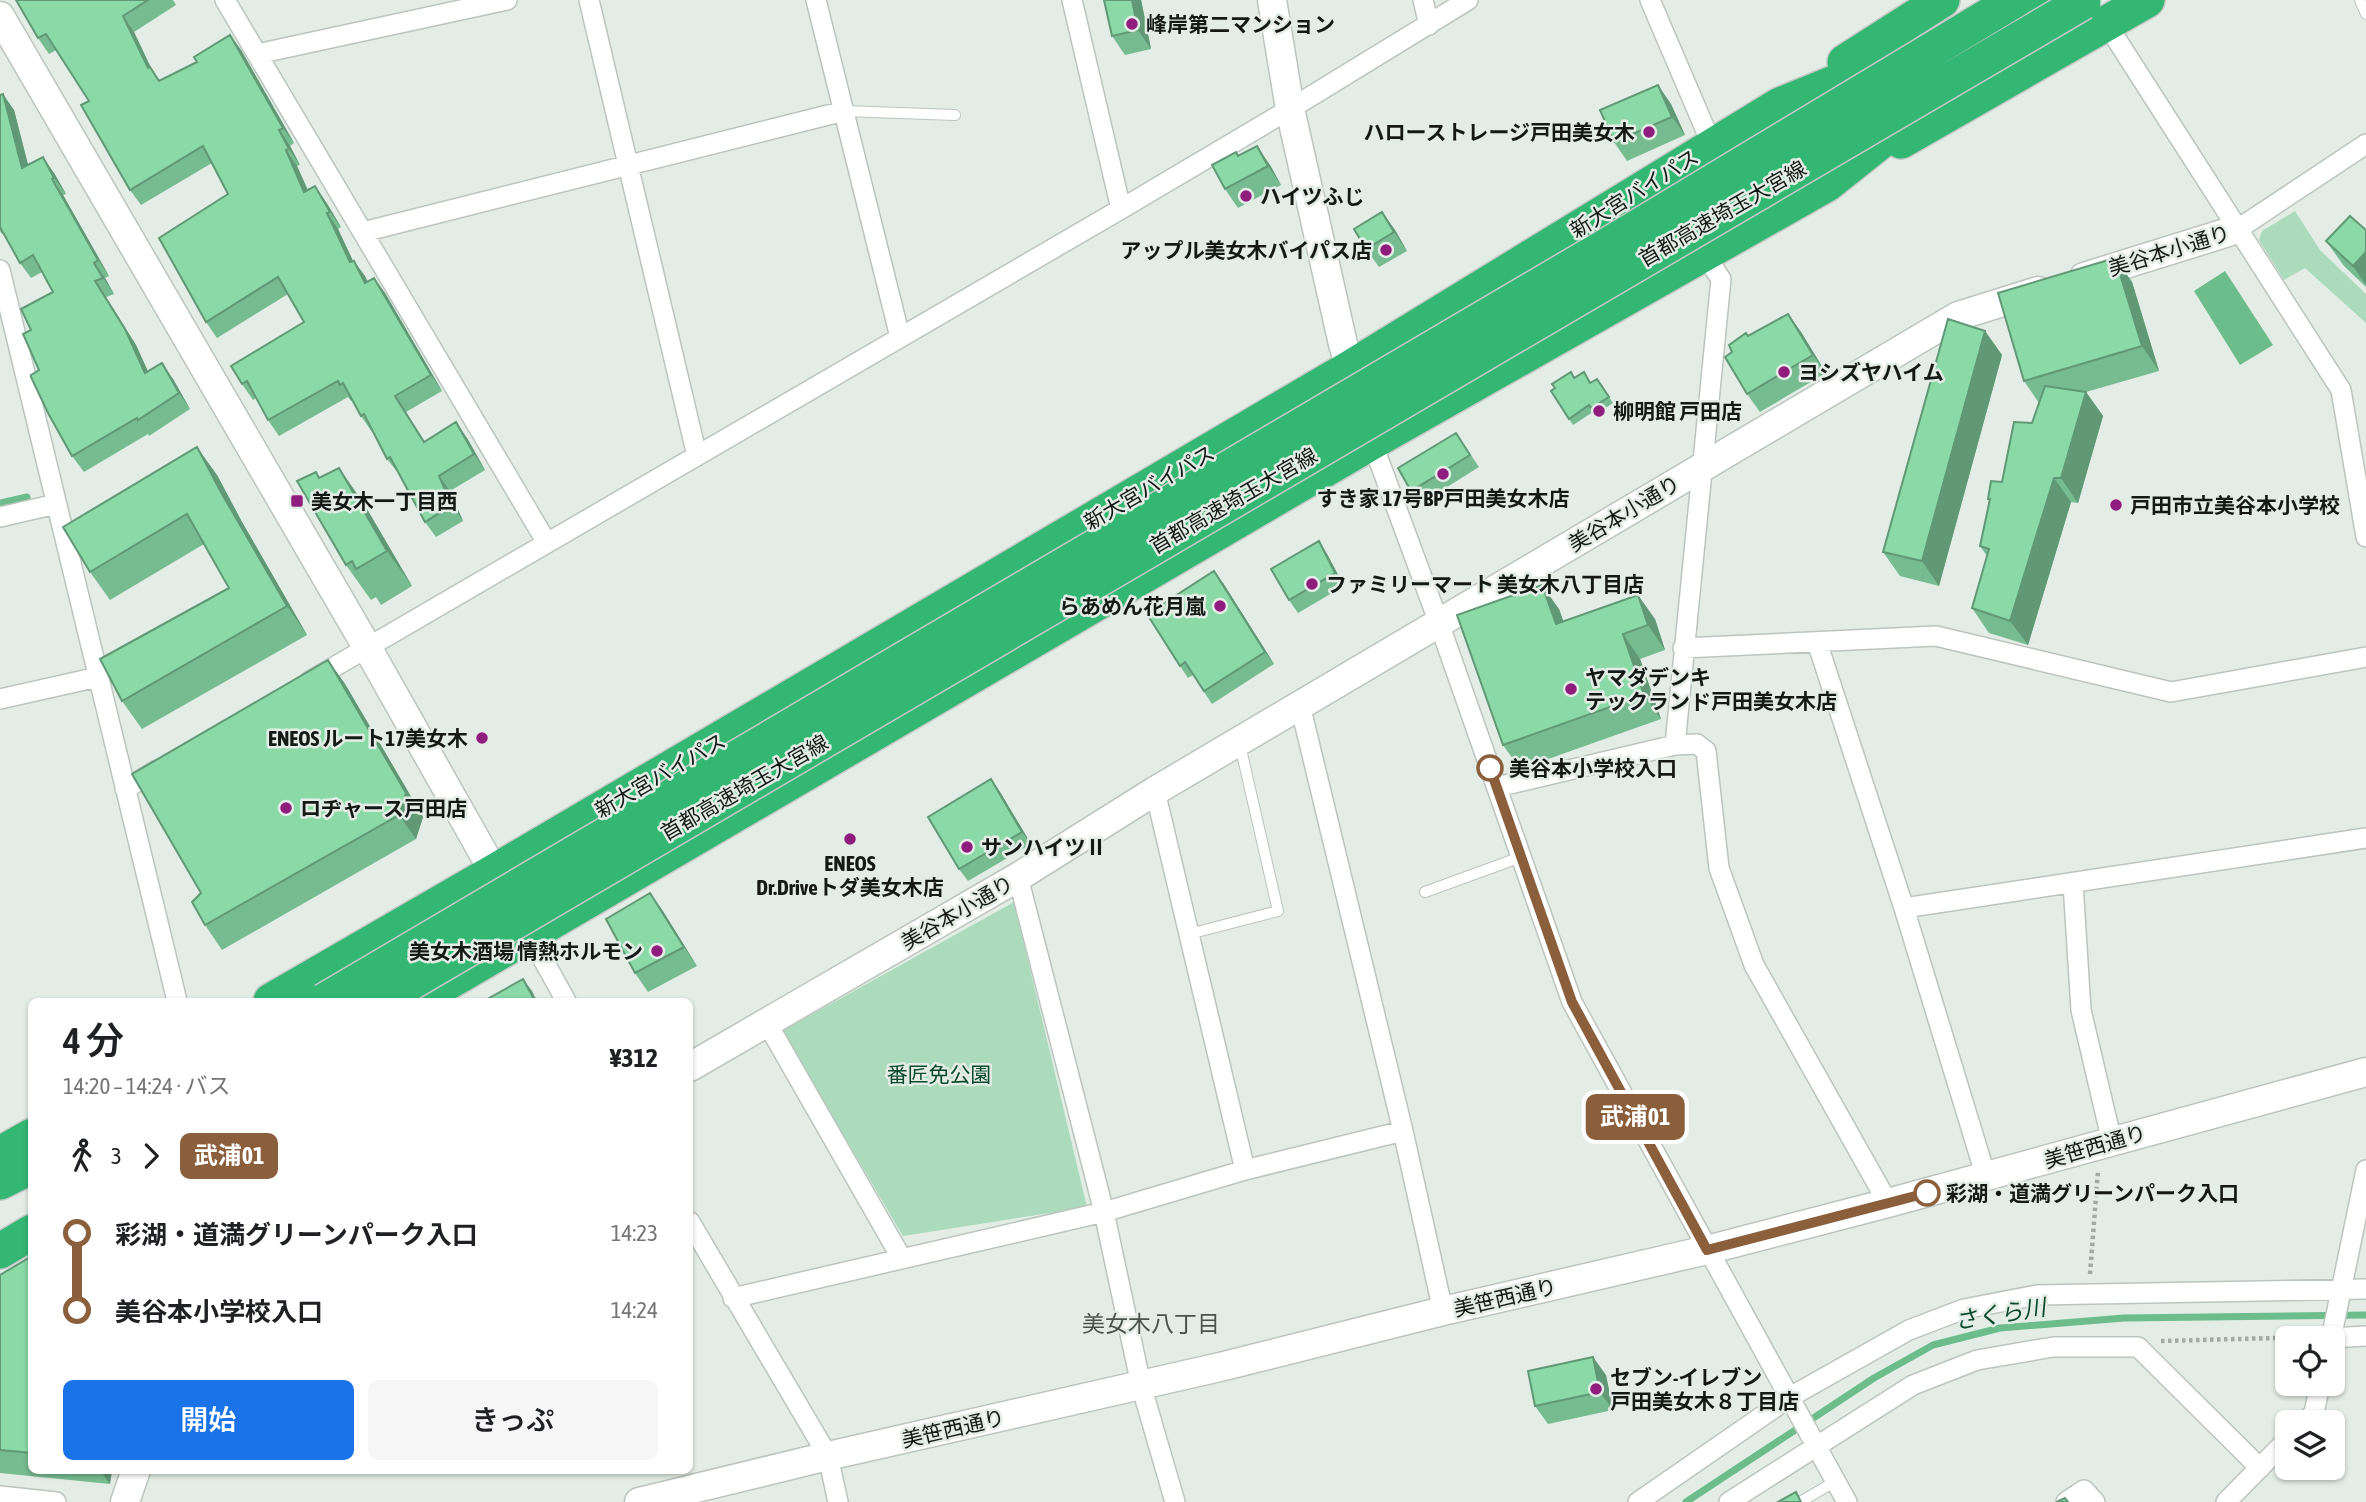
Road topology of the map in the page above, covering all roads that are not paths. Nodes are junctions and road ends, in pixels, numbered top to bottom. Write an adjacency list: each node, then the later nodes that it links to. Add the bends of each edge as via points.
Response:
1 (225, 0): 21 (street)
2 (507, 0): 21 (street)
3 (589, 0): 28 (street)
4 (816, 0): 24 (street)
5 (1072, 0): 30 (street)
6 (1272, 0): 23 (street)
7 (1423, 0): 20 (street)
8 (1468, 0): 20 (street)
9 (1650, 0): 27 (street)
10 (1980, 0): 34 (highway, bridge, via 1751,135)
11 (2015, 0): 34 (highway, 首都高速埼玉大宮線, bridge)
12 (2039, 0): 22 (highway, 新大宮バイパス)
13 (2063, 0): 29 (highway, via 2041,12)
14 (2147, 0): 17 (highway)
15 (2360, 0): 18 (lane)
16 (1927, 4): 22 (highway)
17 (2104, 8): 29 (highway); 31 (street); 34 (highway, bridge, via 1783,197)
18 (2366, 14)
19 (0, 16): 49 (street)
20 (1429, 25): 23 (street)
21 (257, 54): 32 (street)
22 (1780, 105): 27 (highway, 新大宮バイパス)
23 (1290, 109): 30 (street); 38 (street)
24 (844, 111): 25 (lane); 28 (street); 37 (street)
25 (955, 116)
26 (2366, 144): 31 (street, 美谷本小通り)
27 (1712, 145): 38 (highway, 新大宮バイパス)
28 (629, 167): 32 (street); 40 (street)
29 (1827, 184): 33 (highway)
30 (1121, 209): 37 (street)
31 (2238, 229): 41 (street, via 2341,390); 42 (street, 美谷本小通り, via 1958,316)
32 (363, 232): 46 (street)
33 (1704, 254): 39 (highway); 42 (street, via 1721,279)
34 (1610, 262): 73 (highway, 首都高速埼玉大宮線, bridge); 74 (highway, 首都高速埼玉大宮線, bridge)
35 (0, 270): 36 (street)
36 (5, 314): 43 (street)
37 (900, 337): 40 (street)
38 (1350, 368): 39 (street); 64 (highway, 新大宮バイパス)
39 (1372, 442): 47 (street); 69 (highway)
40 (697, 456): 46 (street)
41 (2360, 465): 45 (street)
42 (1701, 468): 47 (street, 美谷本小通り); 50 (street)
43 (56, 504): 44 (street); 52 (street)
44 (0, 517)
45 (2366, 537)
46 (547, 543): 49 (street)
47 (1439, 623): 55 (street, 美谷本小通り); 59 (street)
48 (1817, 642): 50 (street); 51 (street, via 1936,636 2171,692); 68 (street)
49 (368, 648): 53 (street); 64 (street)
50 (1683, 648): 57 (street)
51 (2366, 657)
52 (98, 677): 54 (street); 60 (street)
53 (298, 688)
54 (0, 699)
55 (1300, 705): 56 (street, 美谷本小通り); 80 (street)
56 (1239, 741): 61 (street, 美谷本小通り); 70 (lane, via 1278,911)
57 (1675, 745): 59 (street); 89 (street, via 1697,744 1706,751 1718,868 1754,965)
58 (171, 762): 60 (street)
59 (1497, 787): 63 (street)
60 (125, 789): 71 (street)
61 (1155, 790): 65 (street, 美谷本小通り); 70 (street)
62 (2366, 838): 66 (street)
63 (1521, 857): 67 (lane); 95 (street, via 1572,1002)
64 (494, 872): 72 (highway, 新大宮バイパス)
65 (1018, 877): 77 (street, 美谷本小通り); 91 (street)
66 (2073, 883): 68 (street); 82 (street, via 2081,1010)
67 (1425, 892)
68 (1904, 908): 87 (street)
69 (529, 934): 75 (highway); 76 (street)
70 (1189, 934): 85 (street)
71 (176, 998)
72 (276, 998)
73 (329, 998)
74 (384, 998)
75 (420, 998)
76 (564, 998)
77 (767, 1023): 78 (street, 美谷本小通り); 97 (street)
78 (693, 1065)
79 (2366, 1072): 82 (street, 美笹西通り)
80 (1403, 1131): 85 (street); 101 (street)
81 (28, 1138): 83 (highway)
82 (2106, 1144): 87 (street, 美笹西通り)
83 (0, 1154)
84 (28, 1168): 88 (highway)
85 (1244, 1170): 91 (street)
86 (2366, 1170): 99 (street)
87 (1986, 1177): 89 (street, 美笹西通り)
88 (0, 1182)
89 (1888, 1203): 95 (street, 美笹西通り)
90 (28, 1209): 92 (highway)
91 (1104, 1212): 97 (street); 105 (street)
92 (0, 1226)
93 (693, 1227): 100 (street)
94 (28, 1234): 96 (highway)
95 (1707, 1250): 101 (street, 美笹西通り); 106 (street)
96 (0, 1251)
97 (902, 1259): 100 (street)
98 (2366, 1289): 99 (street)
99 (2340, 1297): 102 (street); 106 (street, via 2089,1293 2037,1295 1964,1309 1909,1330)
100 (733, 1298): 109 (street)
101 (1443, 1311): 105 (street, 美笹西通り)
102 (2333, 1326)
103 (2345, 1336): 104 (street)
104 (2366, 1336)
105 (1141, 1385): 109 (street, 美笹西通り); 118 (street)
106 (1794, 1405): 107 (street); 119 (street)
107 (1815, 1442): 110 (street, via 1913,1385 1977,1360 2053,1347 2138,1347); 112 (street); 120 (street)
108 (2275, 1452): 110 (street)
109 (828, 1456): 116 (street, 美笹西通り); 117 (street)
110 (2260, 1468): 125 (street)
111 (135, 1474): 115 (street)
112 (1836, 1481): 121 (lane); 122 (street)
113 (0, 1496): 114 (street)
114 (56, 1502)
115 (125, 1502)
116 (639, 1502)
117 (838, 1502)
118 (1175, 1502)
119 (1638, 1502)
120 (1729, 1502)
121 (1800, 1502)
122 (1847, 1502)
123 (2066, 1502): 124 (street, via 2084,1490)
124 (2095, 1502)
125 (2226, 1502)

